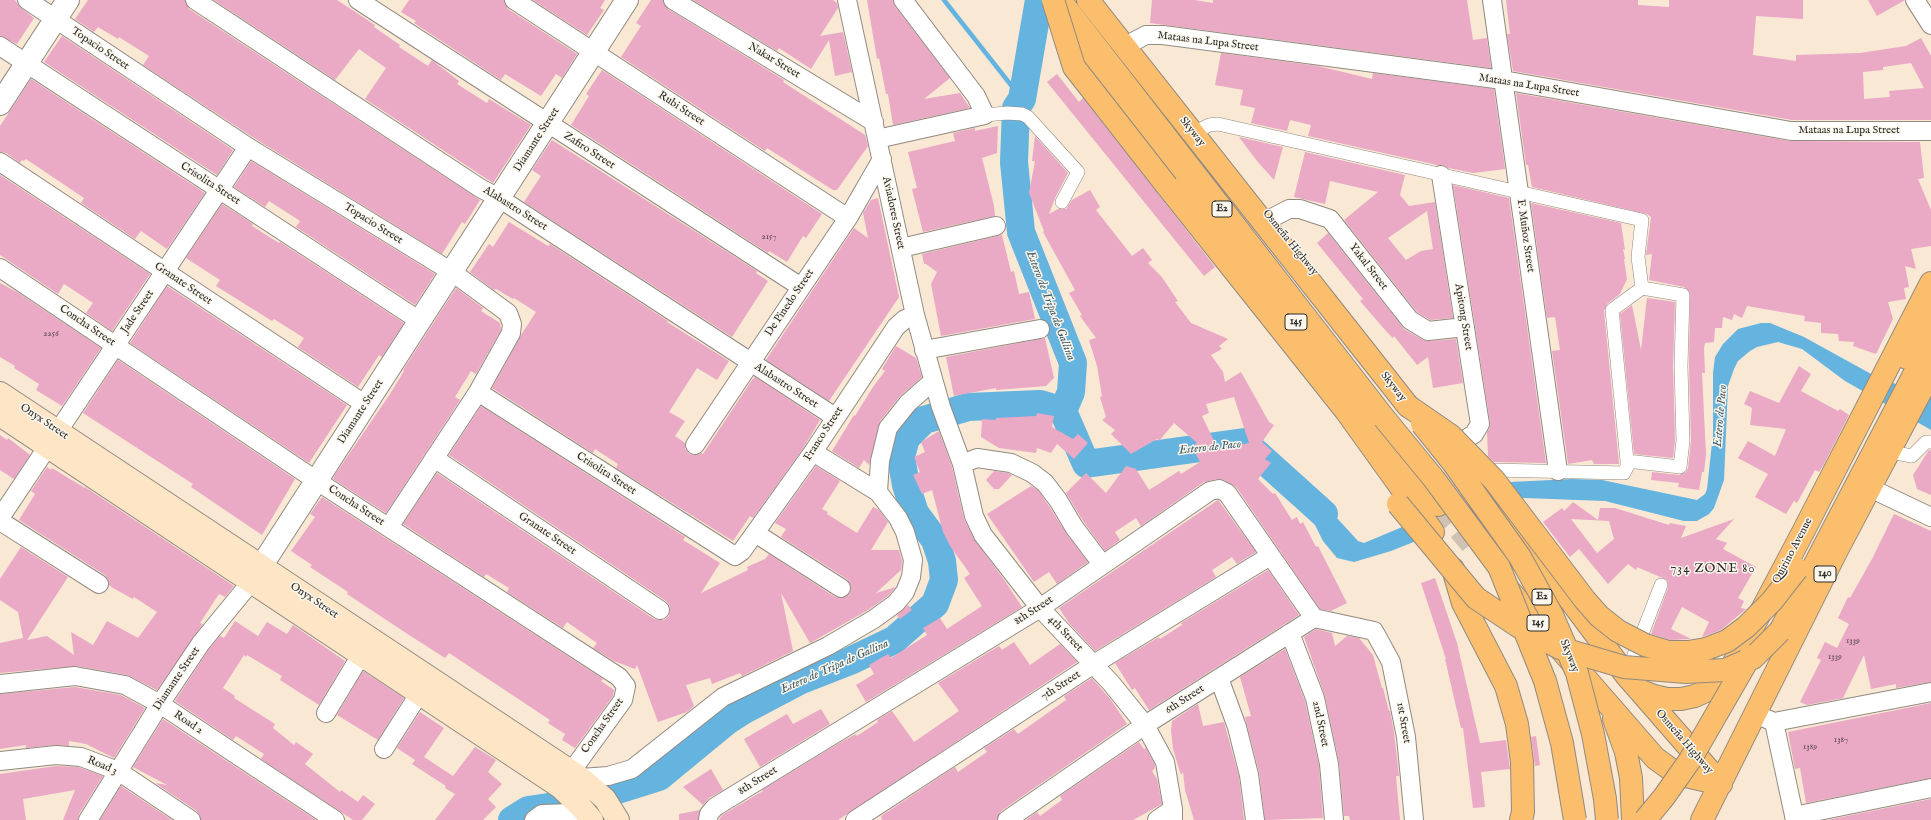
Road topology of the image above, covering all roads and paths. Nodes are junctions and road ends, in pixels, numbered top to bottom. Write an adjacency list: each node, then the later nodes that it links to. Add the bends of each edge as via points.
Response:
1 (27, 0): 15 (street, Topacio Street)
2 (68, 0): 15 (street)
3 (195, 0): 34 (street, Alabastro Street)
4 (358, 0): 24 (street, Zafiro Street)
5 (514, 0): 19 (street, Rubi Street)
6 (627, 0): 19 (street, Diamante Street)
7 (673, 0): 25 (street, Nakar Street)
8 (903, 0): 23 (street, via 976,96)
9 (1088, 0): 61 (main road, Skyway / E2)
10 (1094, 0): 17 (main road, Osmeña Highway)
11 (1492, 0): 21 (street, F. Muñoz Street)
12 (1915, 0): 16 (street)
13 (846, 1): 25 (street, Aviadores Street)
14 (1055, 5): 40 (main road, bridge, via 1074,67); 79 (main road, 145, via 1154,140); 139 (main road, Skyway / E2, bridge, via 1434,479 1498,567 1545,681 1562,742)
15 (56, 19): 20 (street); 28 (street, Topacio Street)
16 (1931, 25)
17 (1129, 44): 21 (street, Mataas na Lupa Street, via 1146,35 1163,35); 26 (main road, Osmeña Highway)
18 (0, 46): 20 (street, Crisolita Street)
19 (594, 52): 24 (street, Diamante Street); 36 (street, Rubi Street)
20 (26, 64): 22 (street); 32 (street, Crisolita Street)
21 (1503, 80): 27 (street, Mataas na Lupa Street, via 1791,131); 33 (street, F. Muñoz Street)
22 (0, 104)
23 (985, 115): 25 (street); 35 (street, via 1006,113 1028,117 1078,172)
24 (548, 124): 34 (street, Diamante Street); 45 (street, Zafiro Street)
25 (875, 130): 29 (street, Aviadores Street)
26 (1198, 131): 31 (street, via 1209,125 1218,124); 37 (main road, Osmeña Highway)
27 (1931, 131)
28 (248, 147): 32 (street, Jade Street); 43 (street, Topacio Street)
29 (882, 159): 36 (street, De Pinedo Street); 39 (street, Aviadores Street)
30 (0, 162): 42 (street, Granate Street)
31 (1441, 175): 33 (street); 50 (street, Apitong Street)
32 (220, 190): 42 (street, Jade Street); 49 (street, Crisolita Street)
33 (1519, 192): 46 (street, via 1642,220 1638,257); 74 (street, F. Muñoz Street)
34 (499, 198): 43 (street, Diamante Street); 55 (street, Alabastro Street)
35 (1062, 202)
36 (848, 218): 45 (street, De Pinedo Street)
37 (1270, 219): 50 (street, Yakal Street, via 1289,210 1300,209 1330,219 1410,320 1428,331); 69 (main road, Osmeña Highway)
38 (996, 226): 39 (street)
39 (901, 248): 48 (street, Aviadores Street)
40 (1227, 262): 52 (main road, bridge, via 1271,339 1433,548 1476,598 1518,626 1560,648 1624,667 1686,672 1725,670 1754,658 1780,631); 138 (main road, via 1346,411 1436,536 1454,571 1463,603 1506,686 1517,724 1522,762 1524,812)
41 (0, 268): 53 (street, Concha Street)
42 (165, 272): 53 (street, Jade Street); 60 (street, Granate Street)
43 (452, 272): 49 (street, Diamante Street); 58 (street, Topacio Street, via 508,313 512,324 511,333)
44 (1931, 283): 103 (main road, Quirino Avenue)
45 (801, 287): 55 (street, De Pinedo Street)
46 (1642, 288): 72 (street, via 1612,310); 72 (street, via 1683,295 1683,440 1680,467)
47 (1931, 311): 90 (main road)
48 (915, 315): 54 (street, Aviadores Street); 63 (street, Franco Street, via 904,319 896,326)
49 (420, 321): 60 (street, Diamante Street)
50 (1465, 326): 69 (street, Apitong Street, via 1480,424 1474,434)
51 (1040, 329): 54 (street)
52 (1931, 342)
53 (116, 345): 65 (street, Jade Street); 76 (street, Concha Street)
54 (924, 350): 57 (street, Aviadores Street)
55 (750, 362): 63 (street, Alabastro Street); 68 (street, De Pinedo Street)
56 (1928, 378): 67 (main road, 140)
57 (933, 381): 64 (street, Aviadores Street); 78 (street, via 908,403 888,428 880,461)
58 (478, 392): 71 (street, Topacio Street); 87 (street, Crisolita Street)
59 (0, 393): 65 (main road, Onyx Street)
60 (366, 405): 76 (street, Diamante Street)
61 (1408, 406): 90 (main road, bridge, via 1450,435 1494,480 1599,616 1618,631 1645,645 1668,652 1688,652 1706,649 1727,640 1746,627 1772,601); 140 (main road, Skyway / E2, bridge, via 1454,464 1520,558 1552,615 1577,673 1593,734)
62 (0, 415): 65 (main road, Onyx Street)
63 (835, 417): 70 (street, Franco Street)
64 (947, 424): 73 (street, 4th Street)
65 (53, 439): 81 (street, Jade Street); 91 (main road, Onyx Street)
66 (1931, 442): 67 (street, via 1926,442 1912,456)
67 (1894, 443): 77 (main road, 140)
68 (695, 445)
69 (1453, 447): 75 (main road, Osmeña Highway)
70 (813, 452): 78 (street); 85 (street, Franco Street)
71 (434, 458): 84 (street, Topacio Street); 96 (street, Granate Street)
72 (1627, 461): 74 (street, via 1627,470 1624,473)
73 (962, 464): 89 (street, via 977,458 1011,463 1032,473 1045,483); 95 (street, 4th Street, via 974,516 983,535)
74 (1558, 472): 75 (street)
75 (1489, 479)
76 (317, 481): 84 (street, Concha Street); 91 (street, Diamante Street)
77 (1870, 488): 83 (street); 112 (main road, 140)
78 (878, 492): 119 (street, via 898,518 913,560 911,578 896,602 874,619 828,646 723,697 632,769 608,776)
79 (1438, 505)
80 (1506, 514): 99 (main road, Osmeña Highway)
81 (0, 518)
82 (0, 521): 92 (street)
83 (1930, 521)
84 (389, 527): 119 (street, Concha Street, via 619,676 626,686 623,700)
85 (756, 533): 87 (street, Franco Street); 94 (street)
86 (1471, 544): 102 (main road, Osmeña Highway / 145)
87 (735, 556)
88 (1270, 556): 89 (street, 8th Street, via 1227,493 1219,490 1210,491); 97 (street, 8th Street); 101 (street, 7th Street)
89 (1102, 564): 95 (street, 8th Street)
90 (1797, 569): 142 (main road, bridge, via 1772,619 1690,760)
91 (256, 574): 100 (main road, Onyx Street); 110 (street, Diamante Street, via 201,643); 119 (main road, Onyx Street)
92 (99, 584)
93 (1661, 585): 105 (street)
94 (841, 588)
95 (1040, 608): 101 (street, 4th Street); 125 (street, 8th Street, via 721,803)
96 (660, 610)
97 (1314, 618): 98 (street, 6th Street); 137 (street, 1st Street, via 1374,631 1392,662 1406,737)
98 (1290, 633): 104 (street, 6th Street); 136 (street, 2nd Street, via 1315,698 1329,764)
99 (1605, 647): 102 (main road); 105 (main road, Osmeña Highway)
100 (361, 655): 108 (main road, Onyx Street); 111 (street)
101 (1094, 664): 113 (street, 4th Street); 123 (street, 7th Street)
102 (1578, 670): 109 (main road, Osmeña Highway / 145)
103 (1729, 672): 105 (main road, via 1714,687 1688,697 1667,699 1654,696); 114 (main road, Quirino Avenue)
104 (1220, 678): 113 (street, 6th Street); 135 (street, via 1237,727 1249,775)
105 (1633, 683): 114 (main road, Osmeña Highway)
106 (0, 684): 110 (street, Road 2, via 75,676 125,685)
107 (1931, 692): 112 (street)
108 (419, 694): 115 (street); 119 (main road, Onyx Street)
109 (1605, 702): 118 (main road, Osmeña Highway / 145, via 1655,758); 141 (main road, via 1626,752 1631,778)
110 (160, 704): 117 (street, Diamante Street); 129 (street, Road 2)
111 (326, 713)
112 (1764, 718): 120 (main road, 140); 126 (street)
113 (1145, 725): 124 (street, 4th Street, via 1165,762); 133 (street, 6th Street)
114 (1689, 748): 118 (main road, Quirino Avenue); 120 (main road, Osmeña Highway)
115 (384, 749)
116 (0, 761): 117 (street, Road 3, via 56,755 81,757)
117 (118, 771): 127 (street, Diamante Street); 128 (street, Road 3)
118 (1677, 774): 120 (main road, Osmeña Highway / 145); 143 (main road, Quirino Avenue)
119 (575, 780): 122 (main road, Onyx Street); 131 (main road, Onyx Street, via 605,799)
120 (1721, 784): 144 (main road, 140)
121 (1931, 788): 126 (street)
122 (585, 812): 130 (street, via 542,814)
123 (876, 814): 132 (street, 7th Street)
124 (1174, 814): 134 (street)
125 (709, 817)
126 (1794, 818)
127 (88, 820)
128 (191, 820)
129 (335, 820)
130 (534, 820)
131 (618, 820)
132 (855, 820)
133 (1007, 820)
134 (1157, 820)
135 (1255, 820)
136 (1334, 820)
137 (1414, 820)
138 (1521, 820)
139 (1575, 820)
140 (1607, 820)
141 (1633, 820)
142 (1645, 820)
143 (1654, 820)
144 (1702, 820)

